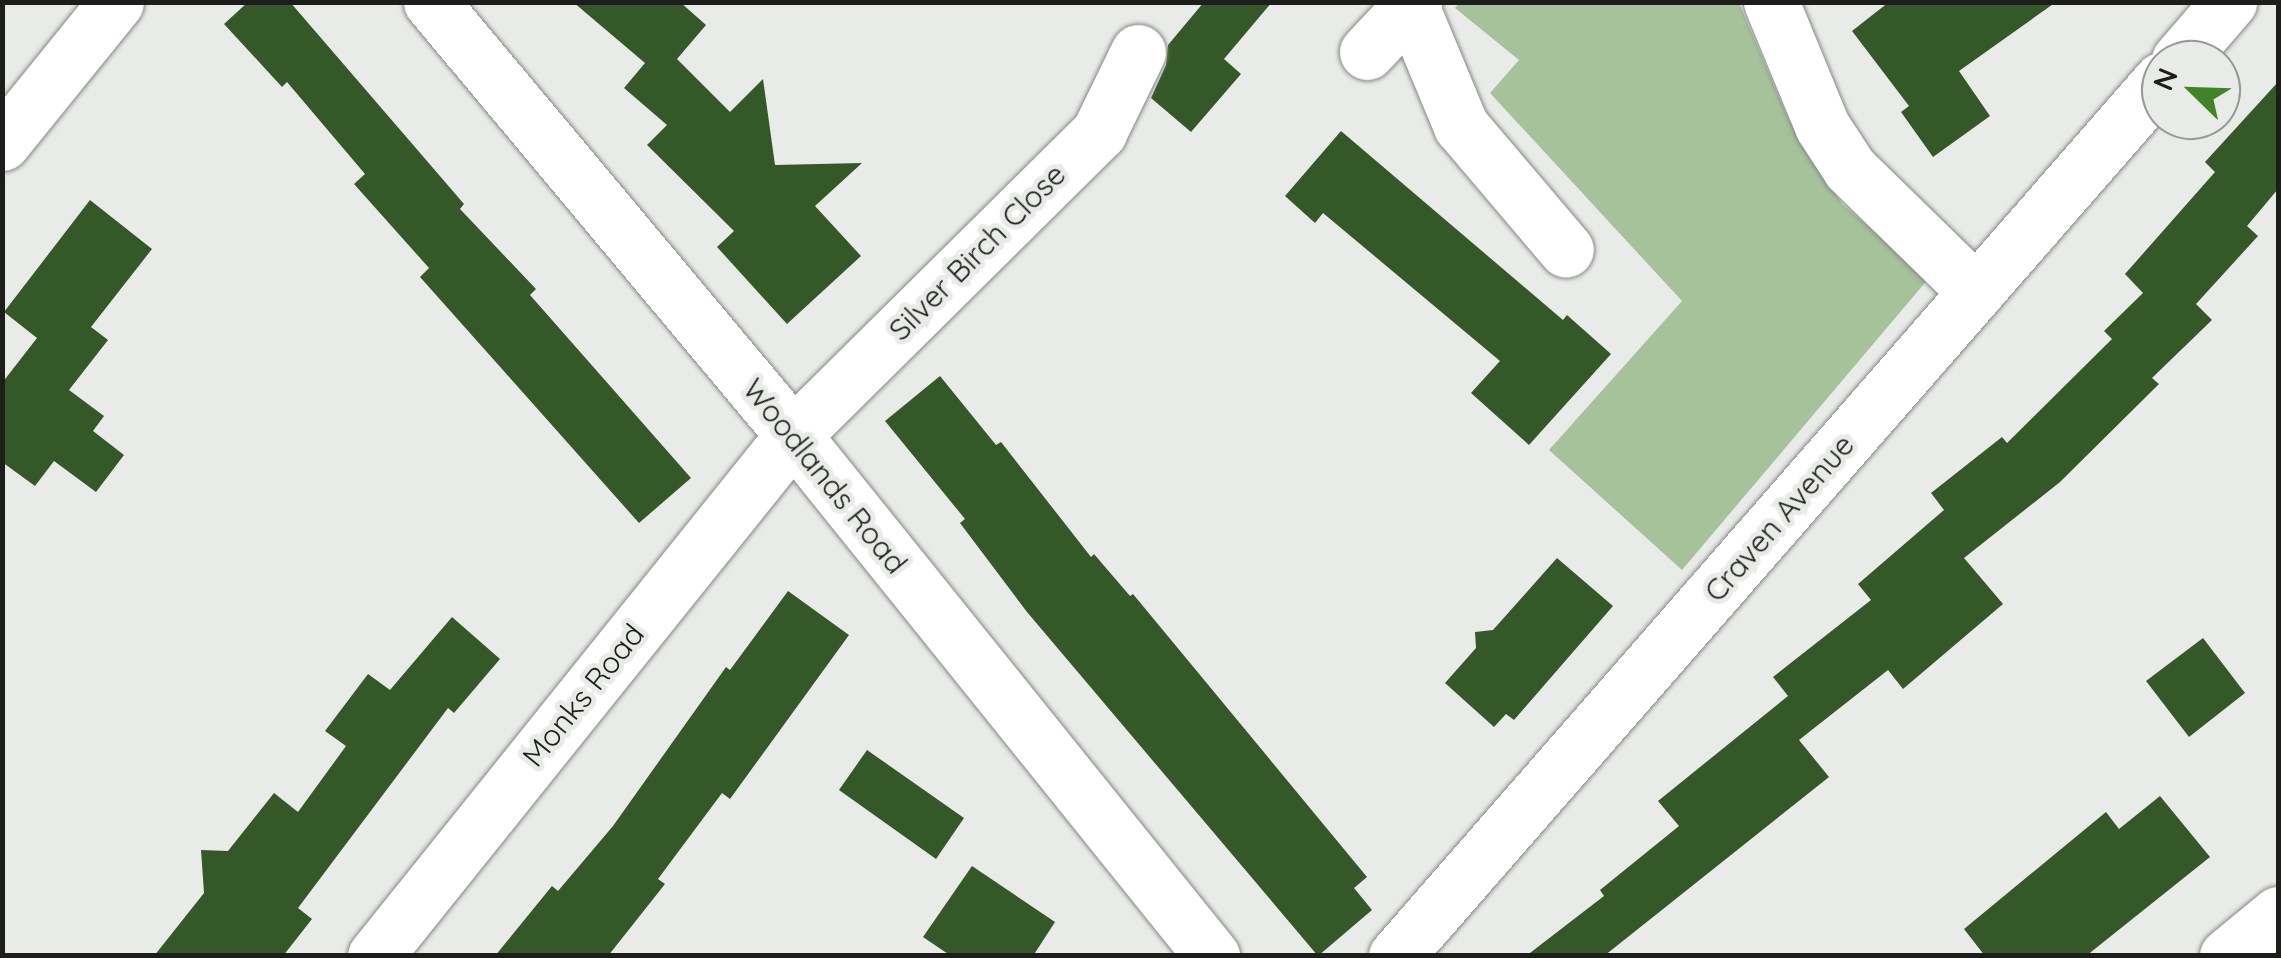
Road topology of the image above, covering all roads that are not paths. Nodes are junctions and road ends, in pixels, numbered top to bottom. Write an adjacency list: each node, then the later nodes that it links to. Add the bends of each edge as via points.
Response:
1 (116, 2): 10 (street)
2 (432, 2): 13 (street, Woodlands Road)
3 (1771, 2): 12 (street, via 1822,126 1850,169)
4 (2229, 2): 6 (street)
5 (1412, 4): 8 (street); 11 (street, via 1461,126)
6 (2196, 40)
7 (1138, 52): 13 (street, Silver Birch Close, via 1099,132)
8 (1368, 52)
9 (2141, 103): 12 (street, Craven Avenue)
10 (2, 143)
11 (1566, 250)
12 (1976, 292): 17 (street, Craven Avenue)
13 (793, 435): 15 (street, Monks Road); 16 (street, Woodlands Road)
14 (2278, 914): 18 (street)
15 (375, 956)
16 (1212, 956)
17 (1396, 956)
18 (2227, 956)

